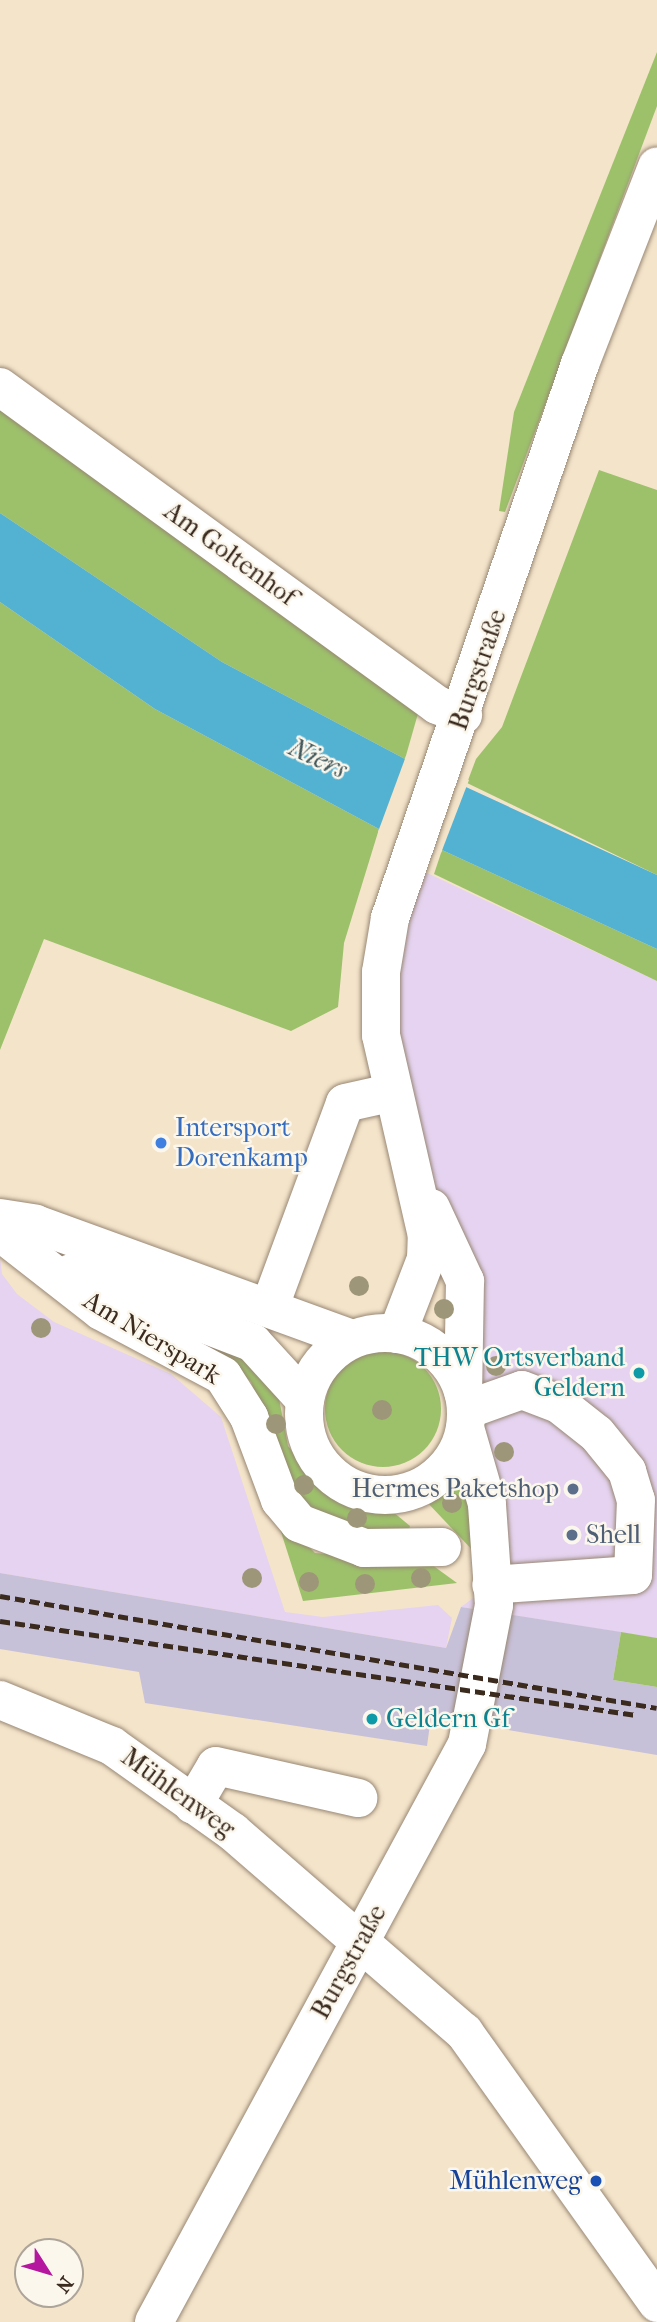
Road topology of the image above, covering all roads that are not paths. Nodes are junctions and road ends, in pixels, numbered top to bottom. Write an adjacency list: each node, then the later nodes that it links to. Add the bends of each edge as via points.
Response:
1 (657, 166): 3 (street, Burgstraße, via 580,364)
2 (0, 387): 3 (street, Am Goltenhof, via 437,705)
3 (457, 732): 4 (street, Burgstraße, via 408,864 381,972)
4 (390, 1093): 5 (street, Burgstraße); 9 (street, via 345,1103)
5 (419, 1185): 10 (street, Burgstraße, via 426,1259); 13 (street, Burgstraße, via 465,1281)
6 (0, 1218): 9 (street, Am Nierspark, via 36,1224)
7 (0, 1232): 8 (street, Am Nierspark)
8 (33, 1259): 12 (street, Am Nierspark, via 253,1343); 15 (street, Am Nierspark, via 101,1311 223,1376 249,1417 280,1500 299,1523 364,1548)
9 (270, 1307): 11 (street, Am Nierspark)
10 (397, 1334): 11 (street); 13 (street, Burgstraße, via 438,1353)
11 (352, 1339): 12 (street, via 313,1375)
12 (305, 1400): 14 (street, via 311,1448 325,1469 355,1489)
13 (465, 1410): 14 (street, Burgstraße, via 439,1474); 16 (street, Burgstraße, via 487,1504); 16 (street, via 522,1390 559,1404 597,1434 627,1471 636,1500 633,1575)
14 (391, 1495): 15 (street)
15 (442, 1547): 16 (street)
16 (491, 1585): 20 (street, Burgstraße, via 492,1631 467,1744)
17 (0, 1700): 19 (street, Mühlenweg, via 112,1746)
18 (358, 1798): 19 (street, via 216,1766)
19 (193, 1805): 20 (street, Mühlenweg)
20 (362, 1938): 21 (street, Mühlenweg, via 464,2032); 22 (street, Burgstraße)
21 (657, 2304)
22 (154, 2322)

